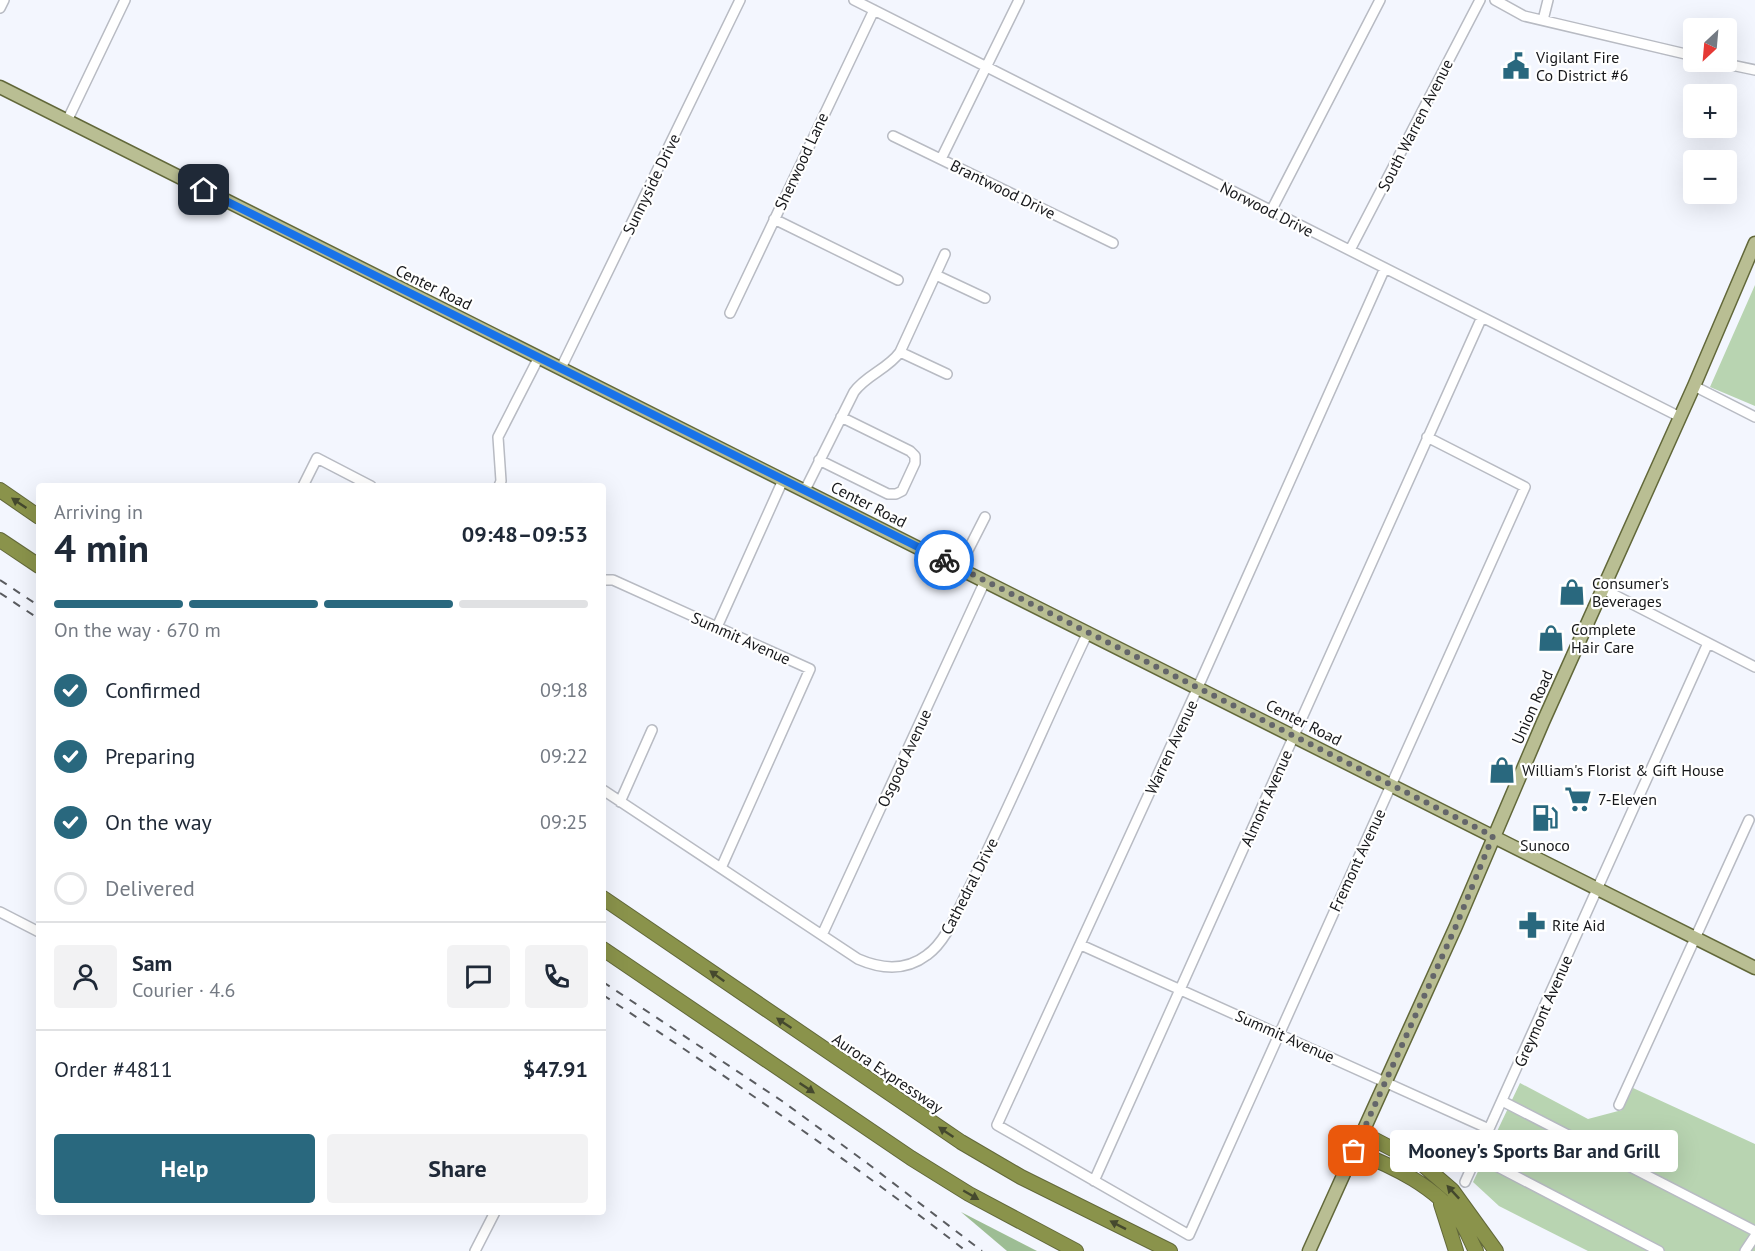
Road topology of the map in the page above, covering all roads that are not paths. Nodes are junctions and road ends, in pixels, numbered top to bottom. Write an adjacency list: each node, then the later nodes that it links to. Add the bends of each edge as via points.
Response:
1 (4, 0): 10 (street)
2 (125, 0): 18 (street)
3 (740, 0): 35 (street, Sunnyside Drive)
4 (854, 0): 11 (street, Norwood Drive)
5 (1019, 0): 15 (street)
6 (1380, 0): 21 (street)
7 (1480, 0): 25 (street, South Warren Avenue)
8 (1495, 0): 12 (street, via 1524,16)
9 (1548, 0): 12 (street)
10 (0, 8)
11 (874, 10): 15 (street, Norwood Drive); 22 (street, Sherwood Lane)
12 (1543, 20): 13 (street)
13 (1683, 53)
14 (1737, 66): 16 (street)
15 (985, 68): 20 (street); 21 (street, Norwood Drive)
16 (1755, 70)
17 (0, 87): 18 (main road, Center Road)
18 (66, 121): 34 (main road, Center Road)
19 (892, 136): 20 (street, Brantwood Drive)
20 (941, 159): 23 (street, Brantwood Drive)
21 (1271, 211): 25 (street, Norwood Drive)
22 (774, 219): 29 (street); 31 (street, Sherwood Lane)
23 (1113, 243)
24 (1755, 243): 37 (main road, Union Road)
25 (1350, 250): 27 (street, Norwood Drive)
26 (945, 254): 28 (street)
27 (1385, 268): 32 (street, Norwood Drive); 61 (street, Warren Avenue)
28 (936, 275): 30 (street); 33 (street)
29 (898, 280)
30 (985, 298)
31 (730, 313)
32 (1482, 317): 39 (street, Norwood Drive); 41 (street, Almont Avenue)
33 (900, 352): 36 (street); 38 (street, via 861,381)
34 (539, 357): 35 (main road, Center Road); 46 (street, via 498,437)
35 (561, 368): 43 (main road, Center Road)
36 (947, 374)
37 (1694, 386): 39 (main road, Union Road); 40 (street)
38 (841, 417): 42 (street); 42 (street, via 915,456 902,491 888,494)
39 (1680, 417): 56 (main road, Union Road)
40 (1755, 417)
41 (1427, 437): 63 (street, Almont Avenue); 64 (street, Fremont Avenue, via 1525,487)
42 (819, 460): 48 (street)
43 (783, 480): 48 (main road, Center Road); 57 (street)
44 (305, 483): 45 (street, via 317,459)
45 (365, 483)
46 (500, 483)
47 (0, 490): 49 (highway, one-way to 47)
48 (804, 490): 53 (main road, Center Road)
49 (36, 515)
50 (985, 517): 53 (street)
51 (0, 540): 52 (highway)
52 (36, 564)
53 (959, 568): 55 (main road, Center Road)
54 (606, 580): 57 (street, Summit Avenue)
55 (985, 581): 58 (main road, Center Road); 74 (street, Osgood Avenue)
56 (1603, 589): 59 (street); 68 (main road, Union Road)
57 (717, 627): 69 (street, Summit Avenue, via 810,669)
58 (1088, 632): 61 (main road, Center Road); 74 (street, Cathedral Drive, via 986,854 935,949 905,966 893,968 858,959)
59 (1708, 643): 60 (street); 70 (street, Greymont Avenue)
60 (1755, 667)
61 (1198, 687): 63 (main road, Center Road); 76 (street, Warren Avenue)
62 (652, 729): 66 (street)
63 (1293, 735): 64 (main road, Center Road); 79 (street, Almont Avenue)
64 (1392, 785): 68 (main road, Center Road); 80 (street, Fremont Avenue)
65 (606, 792): 66 (street, Cathedral Drive)
66 (620, 802): 69 (street, Cathedral Drive)
67 (1749, 820): 75 (street)
68 (1493, 836): 70 (main road, Center Road); 81 (main road, Union Road)
69 (721, 868): 74 (street, Cathedral Drive)
70 (1597, 888): 75 (main road, Center Road); 82 (street, Greymont Avenue)
71 (606, 900): 97 (highway, Aurora Expressway, one-way to 71, via 1021,1177 961,1142)
72 (0, 912): 73 (street)
73 (36, 930)
74 (822, 935)
75 (1695, 938): 78 (main road, Center Road); 83 (street)
76 (1081, 945): 79 (street, Summit Avenue); 88 (street, Warren Avenue, via 997,1125)
77 (606, 951): 96 (highway, one-way to 96, via 910,1158)
78 (1755, 968)
79 (1181, 989): 80 (street, Summit Avenue); 88 (street, Almont Avenue)
80 (1280, 1033): 81 (street, Summit Avenue); 88 (street, Fremont Avenue, via 1190,1235)
81 (1385, 1081): 84 (street, Summit Avenue); 85 (main road, Union Road)
82 (1502, 1101): 84 (street, Greymont Avenue); 93 (street)
83 (1619, 1105)
84 (1489, 1129): 87 (street, Greymont Avenue)
85 (1362, 1133): 86 (main road, Union Road); 92 (highway, one-way to 85, via 1452,1190 1423,1165)
86 (1354, 1151): 90 (highway, via 1412,1178); 98 (main road, Union Road)
87 (1477, 1156): 89 (street, Greymont Avenue); 103 (street)
88 (1094, 1181)
89 (1465, 1182)
90 (1440, 1200): 99 (highway); 100 (highway, via 1461,1222)
91 (493, 1215): 95 (street)
92 (1478, 1223): 101 (highway); 102 (highway)
93 (1755, 1230)
94 (1755, 1236): 104 (street)
95 (475, 1251)
96 (1076, 1251)
97 (1170, 1251)
98 (1309, 1251)
99 (1456, 1251)
100 (1476, 1251)
101 (1487, 1251)
102 (1496, 1251)
103 (1659, 1251)
104 (1745, 1251)

